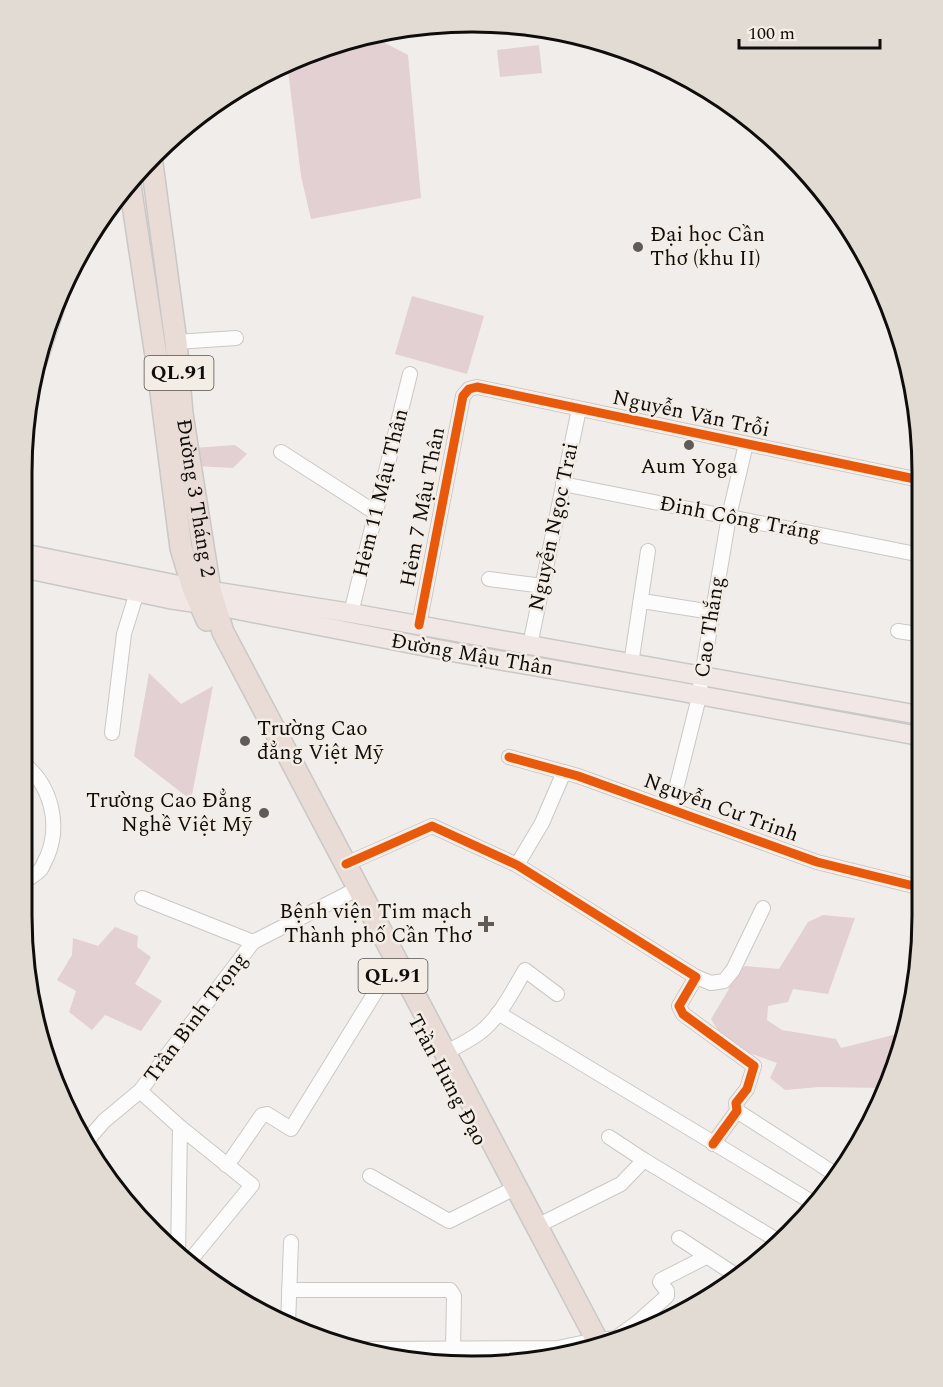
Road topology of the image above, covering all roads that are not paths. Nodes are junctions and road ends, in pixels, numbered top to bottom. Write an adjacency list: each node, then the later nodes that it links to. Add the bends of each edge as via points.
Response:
1 (153, 168): 4 (highway, Đường 3 Tháng 2 / QL.91)
2 (131, 193): 21 (highway, Đường 3 Tháng 2 / QL.91, via 181,548)
3 (236, 338): 4 (street)
4 (176, 342): 21 (highway, Đường 3 Tháng 2 / QL.91)
5 (410, 374): 12 (street, Hẻm 11 Mậu Thân)
6 (463, 396): 7 (street, Nguyễn Văn Trỗi, via 477,387); 25 (street, Hẻm 7 Mậu Thân)
7 (579, 409): 8 (street, Nguyễn Văn Trỗi); 11 (street, Nguyễn Ngọc Trai)
8 (746, 444): 10 (street, Nguyễn Văn Trỗi); 13 (street, Cao Thắng)
9 (281, 452): 12 (street)
10 (912, 478)
11 (563, 484): 13 (street, Đinh Công Tráng); 19 (street, Nguyễn Ngọc Trai)
12 (376, 513): 24 (street, Hẻm 11 Mậu Thân)
13 (729, 516): 15 (street, Đinh Công Tráng); 23 (street, Cao Thắng)
14 (648, 551): 22 (street)
15 (912, 553)
16 (32, 555): 21 (main road, Đường Mậu Thân)
17 (32, 570): 20 (main road, Đường Mậu Thân)
18 (489, 579): 19 (street)
19 (543, 586): 29 (street, Nguyễn Ngọc Trai)
20 (136, 592): 21 (main road, Đường Mậu Thân); 35 (street, via 124,634)
21 (204, 597): 24 (main road, Đường Mậu Thân); 30 (main road, Đường Mậu Thân); 41 (highway, Trần Hưng Đạo / QL.91); 45 (highway, Trần Hưng Đạo / QL.91, via 213,637)
22 (642, 601): 23 (street); 31 (street)
23 (712, 612): 32 (street, Cao Thắng)
24 (351, 613): 25 (main road, Đường Mậu Thân)
25 (419, 625): 27 (main road, Đường Mậu Thân)
26 (898, 631): 28 (street)
27 (463, 633): 29 (main road, Đường Mậu Thân); 30 (main road)
28 (912, 633)
29 (530, 645): 31 (main road, Đường Mậu Thân)
30 (458, 653): 33 (main road, Đường Mậu Thân)
31 (631, 664): 32 (main road, Đường Mậu Thân)
32 (703, 676): 33 (street, Cao Thắng); 34 (main road, Đường Mậu Thân)
33 (699, 696): 36 (main road, Đường Mậu Thân); 40 (street, Cao Thắng)
34 (912, 715)
35 (112, 733)
36 (912, 735)
37 (509, 757): 39 (street, Nguyễn Cư Trinh)
38 (32, 770): 43 (street, via 45,788 55,825 51,847 40,870)
39 (564, 772): 40 (street, Nguyễn Cư Trinh); 42 (street, via 542,823)
40 (671, 809): 44 (street, Nguyễn Cư Trinh, via 817,862)
41 (346, 864): 42 (street, via 432,826); 53 (highway, Trần Hưng Đạo / QL.91)
42 (517, 865): 50 (street)
43 (32, 876)
44 (912, 886)
45 (349, 893): 48 (street, Trần Bình Trọng); 49 (highway, Trần Hưng Đạo / QL.91)
46 (142, 898): 48 (street)
47 (763, 908): 50 (street, via 724,981 711,983)
48 (254, 942): 54 (street, Trần Bình Trọng)
49 (389, 970): 61 (street, via 291,1129 267,1114 262,1115); 64 (highway, Trần Hưng Đạo / QL.91)
50 (696, 977): 55 (street, via 681,1000 683,1014 754,1066 747,1089 736,1103)
51 (557, 994): 52 (street, via 525,970)
52 (498, 1013): 53 (street, via 479,1033); 59 (street)
53 (445, 1053): 66 (highway, Trần Hưng Đạo / QL.91)
54 (141, 1091): 56 (street); 57 (street, Trần Bình Trọng)
55 (737, 1111): 59 (street); 62 (street)
56 (180, 1127): 61 (street); 70 (street)
57 (91, 1136)
58 (609, 1137): 60 (street)
59 (713, 1144): 65 (street)
60 (644, 1160): 66 (street, via 621,1184); 67 (street)
61 (226, 1165): 71 (street, via 252,1185)
62 (830, 1171)
63 (370, 1176): 64 (street, via 449,1221)
64 (507, 1192): 77 (highway, Trần Hưng Đạo / QL.91)
65 (807, 1200)
66 (537, 1226): 78 (highway, Trần Hưng Đạo / QL.91)
67 (772, 1237)
68 (679, 1238): 72 (street)
69 (291, 1242): 74 (street)
70 (178, 1243)
71 (193, 1256)
72 (706, 1257): 73 (street); 76 (street, via 661,1280 667,1296)
73 (730, 1271)
74 (289, 1290): 75 (street); 81 (street, via 450,1290 454,1296)
75 (288, 1315)
76 (633, 1324)
77 (590, 1339)
78 (590, 1339)
79 (551, 1348): 81 (street)
80 (397, 1349): 81 (street)
81 (453, 1349)

